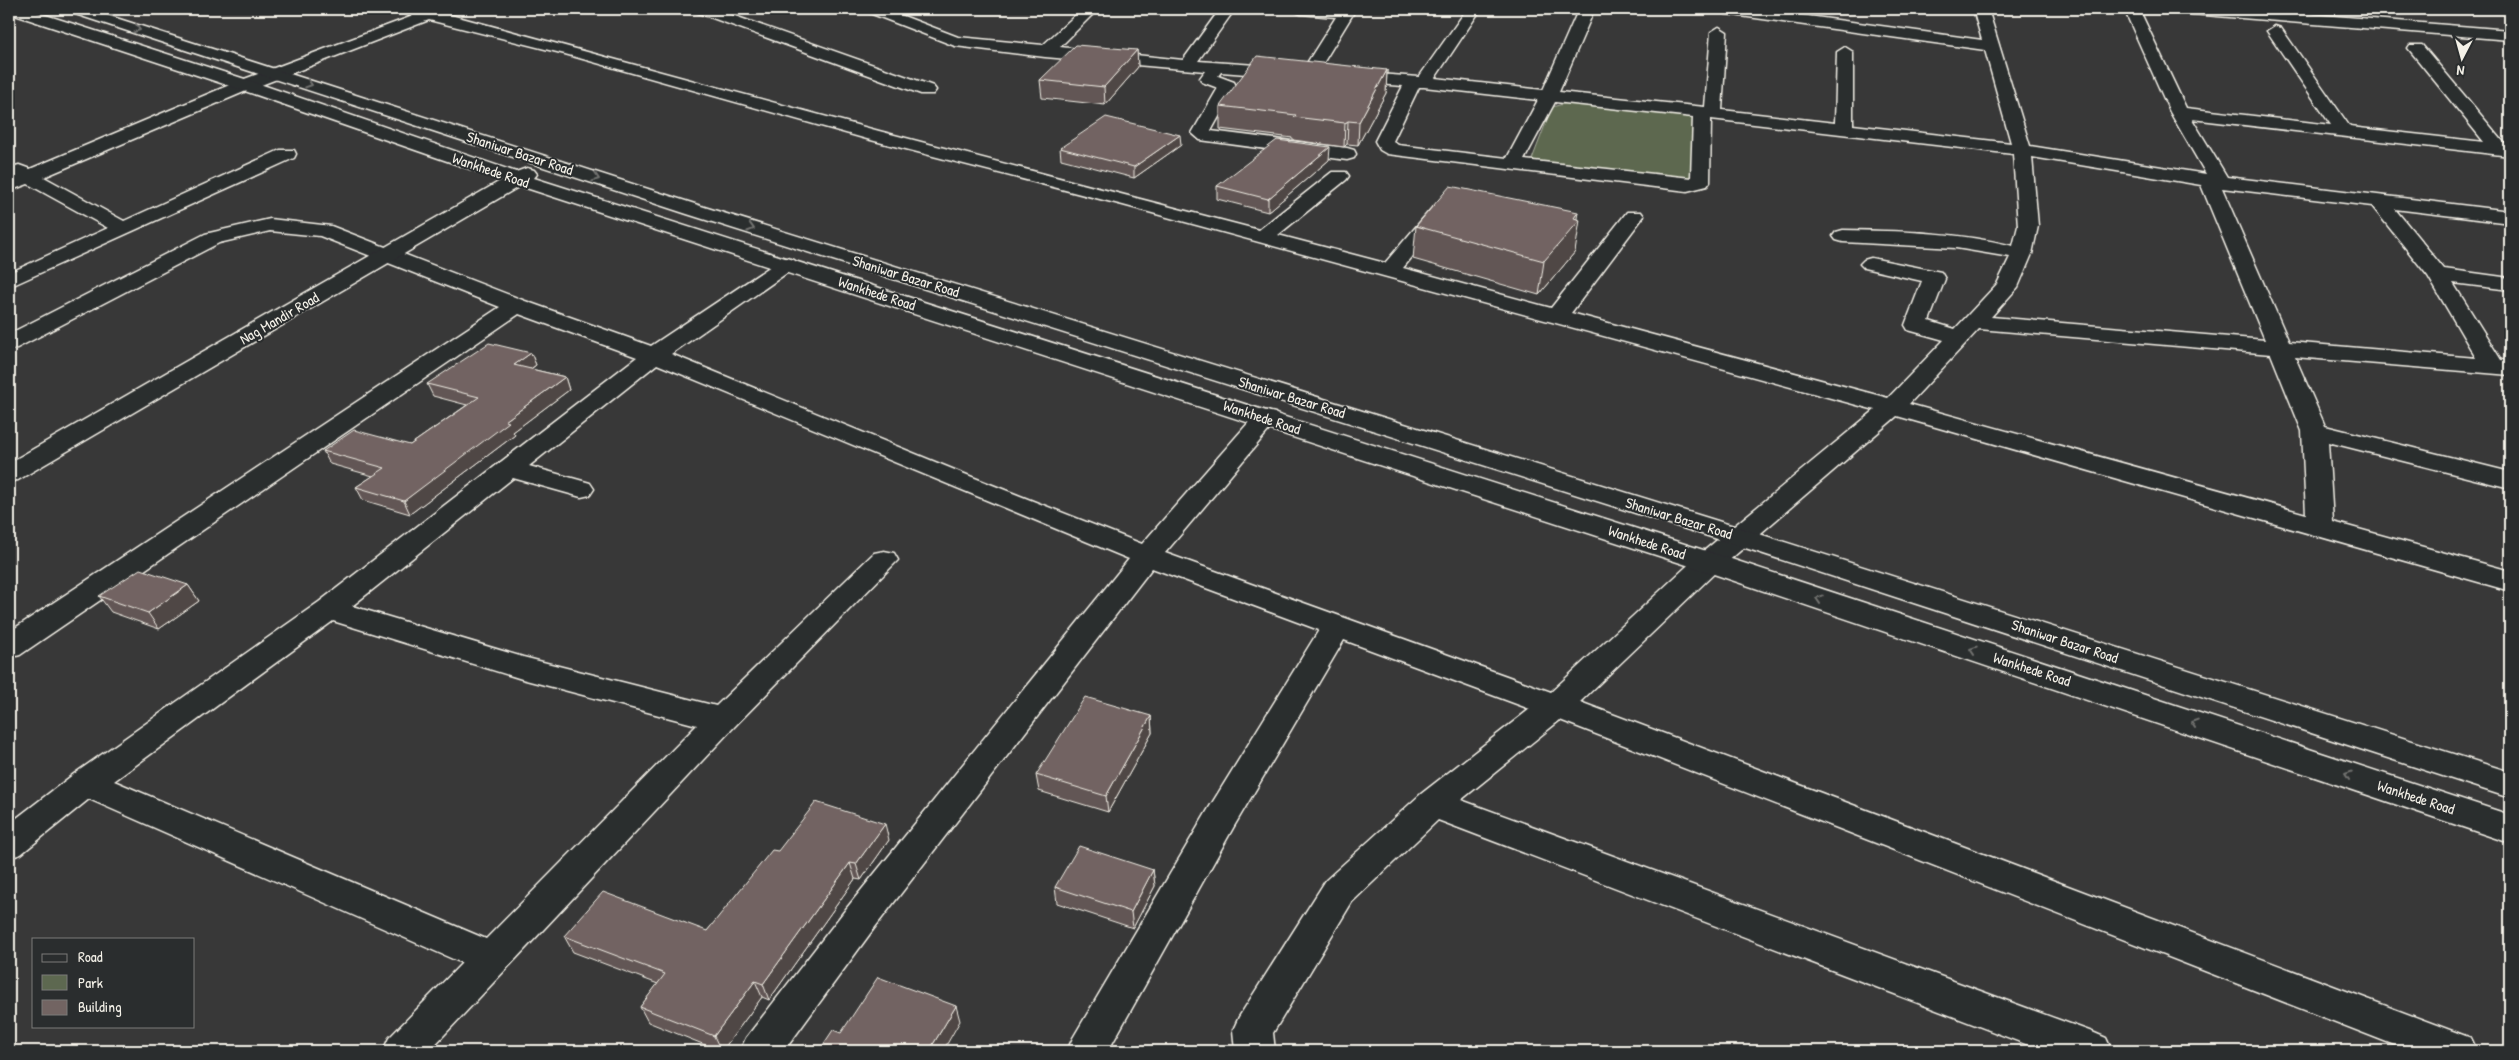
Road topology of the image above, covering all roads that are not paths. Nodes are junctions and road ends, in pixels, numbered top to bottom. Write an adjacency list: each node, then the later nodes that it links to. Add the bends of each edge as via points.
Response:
1 (13, 9): 29 (street, Wankhede Road)
2 (74, 9): 26 (street, Shaniwar Bazar Road, one-way to 26)
3 (404, 9): 15 (street)
4 (701, 9): 30 (street)
5 (872, 9): 22 (street, via 955,41)
6 (1091, 9): 22 (street)
7 (1228, 9): 24 (street)
8 (1301, 9): 14 (street)
9 (1474, 9): 28 (street)
10 (1726, 9): 20 (street)
11 (1981, 9): 20 (street)
12 (2131, 9): 32 (street)
13 (2192, 9): 19 (street)
14 (1347, 11): 27 (street)
15 (435, 12): 26 (street); 54 (street, via 873,135)
16 (1584, 15): 31 (street)
17 (2275, 31): 35 (street)
18 (1719, 32): 33 (street)
19 (2510, 35)
20 (1993, 46): 36 (street)
21 (2416, 48): 37 (street)
22 (1046, 52): 24 (street)
23 (1845, 52): 34 (street)
24 (1187, 65): 25 (street)
25 (1216, 67): 27 (street); 39 (street, via 1208,78 1228,86 1201,133)
26 (276, 73): 29 (street); 40 (street, Shaniwar Bazar Road, one-way to 40)
27 (1308, 74): 28 (street)
28 (1419, 82): 31 (street); 41 (street, via 1384,141 1386,146 1394,150)
29 (245, 85): 43 (street); 45 (street, Wankhede Road)
30 (928, 90)
31 (1549, 96): 33 (street); 41 (street)
32 (2179, 112): 35 (street); 46 (street)
33 (1707, 113): 34 (street); 41 (street, via 1700,182 1696,184 1688,186)
34 (1844, 130): 36 (street)
35 (2344, 132): 37 (street)
36 (2022, 150): 46 (street); 55 (street, via 2028,226)
37 (2505, 150)
38 (287, 154): 52 (street)
39 (1347, 154)
40 (551, 163): 45 (street, Nag Mandir Road); 78 (street, Shaniwar Bazar Road, one-way to 78)
41 (1513, 164)
42 (9, 166): 43 (street)
43 (32, 176): 47 (street); 52 (street)
44 (1339, 176): 54 (street)
45 (516, 179): 56 (street, Nag Mandir Road); 57 (street, Wankhede Road)
46 (2214, 181): 49 (street); 67 (street)
47 (9, 185)
48 (1454, 194): 59 (street)
49 (2378, 201): 51 (street); 60 (street)
50 (1634, 216): 64 (street)
51 (2510, 216)
52 (124, 228): 61 (street)
53 (1843, 236): 55 (street, via 1960,240)
54 (1263, 237): 59 (street)
55 (2022, 254): 65 (street, via 2007,287)
56 (387, 256): 63 (street); 66 (street, via 324,230 270,225 212,238); 74 (street, Nag Mandir Road)
57 (787, 264): 68 (street); 71 (street, Wankhede Road)
58 (1871, 264): 65 (street, via 1933,277 1916,325 1919,328)
59 (1389, 272): 64 (street)
60 (2437, 274): 62 (street); 69 (street)
61 (9, 281)
62 (2510, 284)
63 (517, 306): 68 (street); 85 (street)
64 (1556, 317): 70 (street)
65 (1966, 330): 67 (street); 70 (street)
66 (9, 342)
67 (2279, 348): 69 (street); 72 (street)
68 (654, 355): 73 (street); 79 (street)
69 (2501, 367)
70 (1893, 407): 77 (street); 78 (street)
71 (1266, 418): 79 (street); 81 (street, Wankhede Road)
72 (2315, 431): 75 (street); 77 (street)
73 (510, 469): 76 (street); 83 (street)
74 (9, 474)
75 (2505, 478)
76 (581, 489)
77 (2320, 528): 82 (street)
78 (1740, 537): 81 (street); 89 (street, Shaniwar Bazar Road)
79 (1147, 556): 84 (street); 95 (street, via 859,920)
80 (884, 560): 87 (street)
81 (1709, 562): 86 (street); 91 (street, Wankhede Road, one-way to 81)
82 (2510, 581)
83 (329, 609): 87 (street, via 522,668); 88 (street)
84 (1337, 626): 86 (street); 96 (street, via 1221,818)
85 (9, 647)
86 (1556, 706): 90 (street); 99 (street)
87 (722, 720): 93 (street)
88 (86, 783): 92 (street); 93 (street)
89 (2510, 785)
90 (1434, 804): 97 (street, via 1339,891 1253,1030); 98 (street)
91 (2510, 828)
92 (9, 844)
93 (492, 959): 94 (street)
94 (403, 1051)
95 (760, 1051)
96 (1087, 1051)
97 (1255, 1051)
98 (2092, 1051)
99 (2457, 1051)

